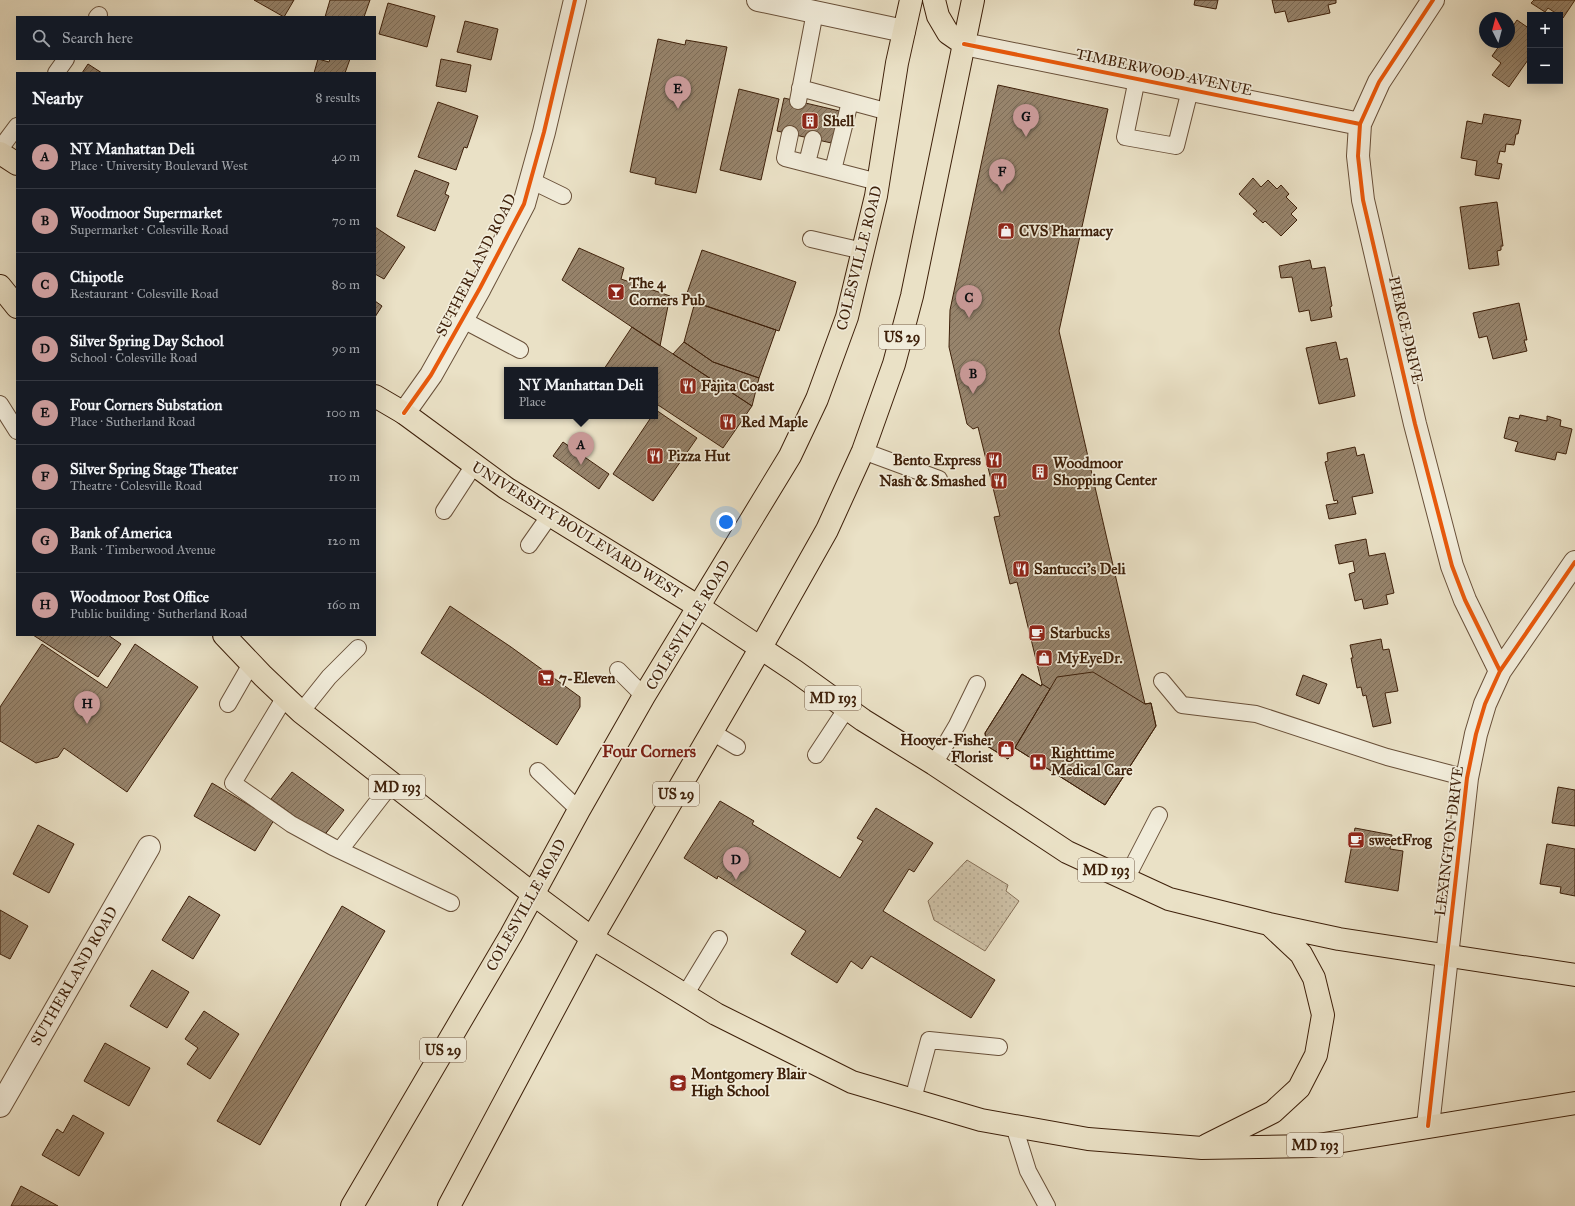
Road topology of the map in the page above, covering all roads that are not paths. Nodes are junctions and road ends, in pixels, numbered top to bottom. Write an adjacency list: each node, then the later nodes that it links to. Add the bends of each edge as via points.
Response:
1 (575, 0): 25 (street, SUTHERLAND ROAD)
2 (758, 0): 7 (street)
3 (911, 0): 8 (main road, COLESVILLE ROAD / US 29)
4 (934, 0): 9 (main road, via 938,16 948,33)
5 (973, 0): 9 (main road, US 29)
6 (1433, 0): 16 (street, PIERCE DRIVE, via 1379,82)
7 (815, 12): 8 (street); 14 (lane, via 799,94 821,100)
8 (904, 31): 15 (main road, COLESVILLE ROAD / US 29)
9 (964, 44): 12 (street, TIMBERWOOD AVENUE); 38 (main road, US 29, via 912,296 894,364)
10 (65, 60): 11 (lane)
11 (57, 72)
12 (1137, 79): 13 (street, TIMBERWOOD AVENUE); 13 (lane, via 1125,137 1176,146)
13 (1190, 90): 16 (street, TIMBERWOOD AVENUE)
14 (850, 102): 15 (lane); 24 (lane)
15 (889, 112): 26 (main road, COLESVILLE ROAD / US 29)
16 (1360, 124): 51 (street, PIERCE DRIVE, via 1358,156 1363,200 1417,431 1452,566 1465,600)
17 (16, 127): 20 (lane)
18 (790, 134): 23 (lane, via 785,158)
19 (813, 139): 23 (lane)
20 (0, 149)
21 (0, 153): 22 (main road)
22 (16, 163)
23 (807, 163): 24 (lane)
24 (833, 170): 26 (lane)
25 (530, 180): 27 (lane); 32 (street, SUTHERLAND ROAD, via 524,204)
26 (878, 182): 29 (main road, COLESVILLE ROAD / US 29)
27 (563, 196)
28 (811, 239): 29 (lane)
29 (863, 252): 45 (main road, COLESVILLE ROAD / US 29, via 847,317 817,400 790,456)
30 (0, 286): 31 (main road)
31 (16, 306)
32 (463, 320): 33 (lane); 36 (street, SUTHERLAND ROAD, via 432,376)
33 (520, 350)
34 (376, 397): 36 (main road, UNIVERSITY BOULEVARD WEST / MD 193)
35 (0, 404): 37 (lane)
36 (404, 413): 39 (main road, UNIVERSITY BOULEVARD WEST / MD 193)
37 (16, 429)
38 (863, 451): 40 (lane); 48 (main road, US 29, via 827,530)
39 (474, 465): 41 (lane); 42 (main road, UNIVERSITY BOULEVARD WEST / MD 193)
40 (939, 479)
41 (444, 511)
42 (550, 515): 43 (lane); 45 (main road, UNIVERSITY BOULEVARD WEST / MD 193)
43 (529, 545)
44 (1575, 562): 51 (street, LEXINGTON DRIVE)
45 (699, 607): 48 (main road, UNIVERSITY BOULEVARD WEST / MD 193); 54 (main road, COLESVILLE ROAD / US 29)
46 (225, 636): 49 (main road, MD 193)
47 (358, 648): 58 (lane, via 329,677)
48 (760, 649): 57 (main road, MD 193); 59 (main road, US 29)
49 (251, 664): 55 (main road, MD 193); 56 (lane)
50 (618, 670): 54 (lane)
51 (1500, 671): 64 (street, LEXINGTON DRIVE, via 1485,704)
52 (1162, 681): 64 (lane, via 1182,704 1256,714 1387,757)
53 (977, 684): 62 (lane)
54 (644, 696): 66 (main road, COLESVILLE ROAD / US 29)
55 (285, 697): 58 (main road, MD 193); 69 (lane, via 233,783 291,824)
56 (228, 704)
57 (847, 708): 61 (lane); 62 (main road, MD 193)
58 (301, 712): 65 (main road, MD 193)
59 (712, 732): 60 (lane); 74 (main road, US 29)
60 (737, 747)
61 (816, 755)
62 (934, 764): 70 (main road, MD 193, via 1067,852)
63 (538, 771): 66 (lane)
64 (1467, 778): 76 (street, LEXINGTON DRIVE)
65 (392, 783): 69 (lane); 71 (main road, MD 193)
66 (579, 810): 71 (main road, COLESVILLE ROAD / US 29)
67 (1159, 815): 70 (lane)
68 (148, 847): 82 (street, SUTHERLAND ROAD)
69 (340, 850): 72 (lane)
70 (1126, 879): 73 (main road, MD 193, via 1169,899)
71 (534, 894): 74 (main road, MD 193); 87 (main road, COLESVILLE ROAD / US 29)
72 (451, 903)
73 (1269, 924): 76 (main road, MD 193, via 1339,939); 85 (main road, via 1301,954 1314,978 1323,1015 1316,1055 1299,1088 1273,1112)
74 (592, 938): 78 (main road, MD 193); 88 (main road, US 29)
75 (719, 939): 78 (lane)
76 (1447, 955): 77 (main road, MD 193); 84 (street, LEXINGTON DRIVE)
77 (1575, 975)
78 (685, 995): 80 (main road, MD 193, via 716,1014 852,1082)
79 (999, 1047): 80 (lane, via 929,1040)
80 (913, 1099): 83 (main road, MD 193, via 981,1120)
81 (1575, 1103): 84 (main road, MD 193)
82 (0, 1106)
83 (1014, 1126): 85 (main road, MD 193, via 1088,1139); 86 (lane)
84 (1428, 1126): 85 (main road, MD 193, via 1312,1146)
85 (1202, 1148)
86 (1031, 1176): 89 (lane); 90 (lane)
87 (352, 1206)
88 (449, 1206)
89 (1035, 1206)
90 (1046, 1206)

